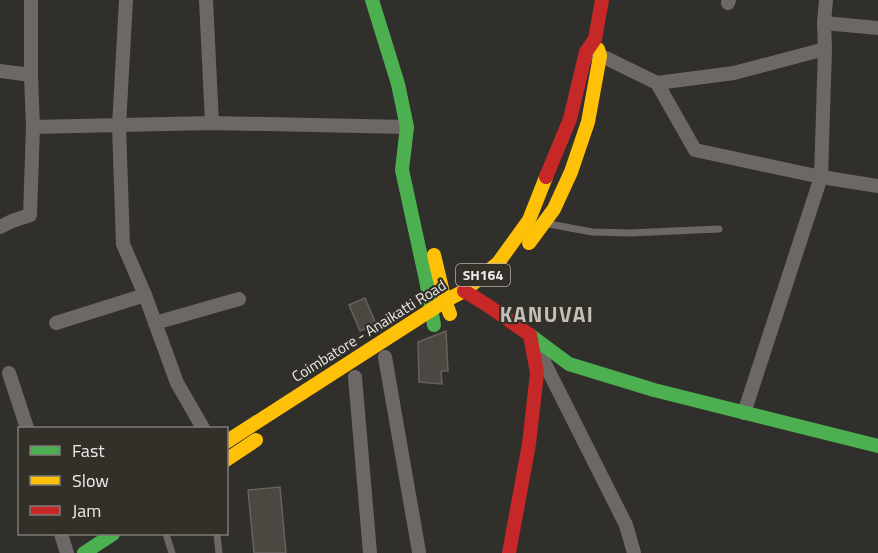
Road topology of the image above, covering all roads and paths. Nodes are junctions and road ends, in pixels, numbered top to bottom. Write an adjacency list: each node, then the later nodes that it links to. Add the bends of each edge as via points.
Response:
1 (30, 0): 14 (street)
2 (126, 0): 19 (street)
3 (206, 0): 18 (street)
4 (372, 0): 21 (main road)
5 (602, 0): 9 (main road, Coimbatore - Anaikatti Road / SH164)
6 (826, 0): 7 (street)
7 (824, 23): 8 (street); 10 (street)
8 (878, 28)
9 (595, 39): 11 (main road, Coimbatore - Anaikatti Road / SH164); 12 (main road)
10 (825, 49): 15 (street, via 734,73); 23 (street)
11 (586, 52): 12 (street); 16 (main road, Coimbatore - Anaikatti Road / SH164)
12 (600, 56): 15 (street); 17 (main road)
13 (0, 71): 14 (street)
14 (31, 75): 20 (street)
15 (657, 83): 23 (street, via 695,150)
16 (570, 119): 17 (main road); 29 (main road, Coimbatore - Anaikatti Road / SH164, via 529,220)
17 (588, 122): 25 (main road, via 571,171 554,209)
18 (212, 123): 19 (street); 21 (street)
19 (119, 126): 20 (street); 30 (street, via 123,244)
20 (33, 127): 26 (street, via 30,215)
21 (407, 128): 22 (main road)
22 (405, 148): 32 (main road); 33 (main road, via 402,170)
23 (821, 177): 24 (street); 41 (street)
24 (878, 186)
25 (543, 223): 27 (lane, via 592,232); 28 (main road)
26 (0, 227)
27 (719, 229)
28 (508, 271)
29 (474, 294): 32 (main road, Coimbatore - Anaikatti Road / SH164); 34 (main road); 37 (main road)
30 (145, 295): 35 (street); 36 (street)
31 (239, 299): 36 (street)
32 (445, 301): 33 (main road, Coimbatore - Anaikatti Road / SH164); 34 (main road)
33 (431, 310): 34 (main road, via 429,328); 45 (main road, Coimbatore - Anaikatti Road / SH164)
34 (450, 314)
35 (56, 322)
36 (155, 323): 43 (street, via 177,383)
37 (530, 335): 41 (main road, via 568,364); 58 (main road, via 537,373 529,444); 59 (street, via 626,525)
38 (390, 354): 40 (main road); 52 (street)
39 (9, 373): 42 (street)
40 (358, 375): 57 (street)
41 (744, 413): 46 (main road)
42 (26, 427)
43 (202, 427)
44 (266, 434): 47 (main road)
45 (228, 441)
46 (878, 446)
47 (228, 459)
48 (61, 535): 53 (street)
49 (111, 535): 54 (main road)
50 (166, 535): 55 (lane)
51 (217, 535): 56 (lane)
52 (419, 552)
53 (67, 553)
54 (84, 553)
55 (172, 553)
56 (219, 553)
57 (370, 553)
58 (509, 553)
59 (634, 553)

